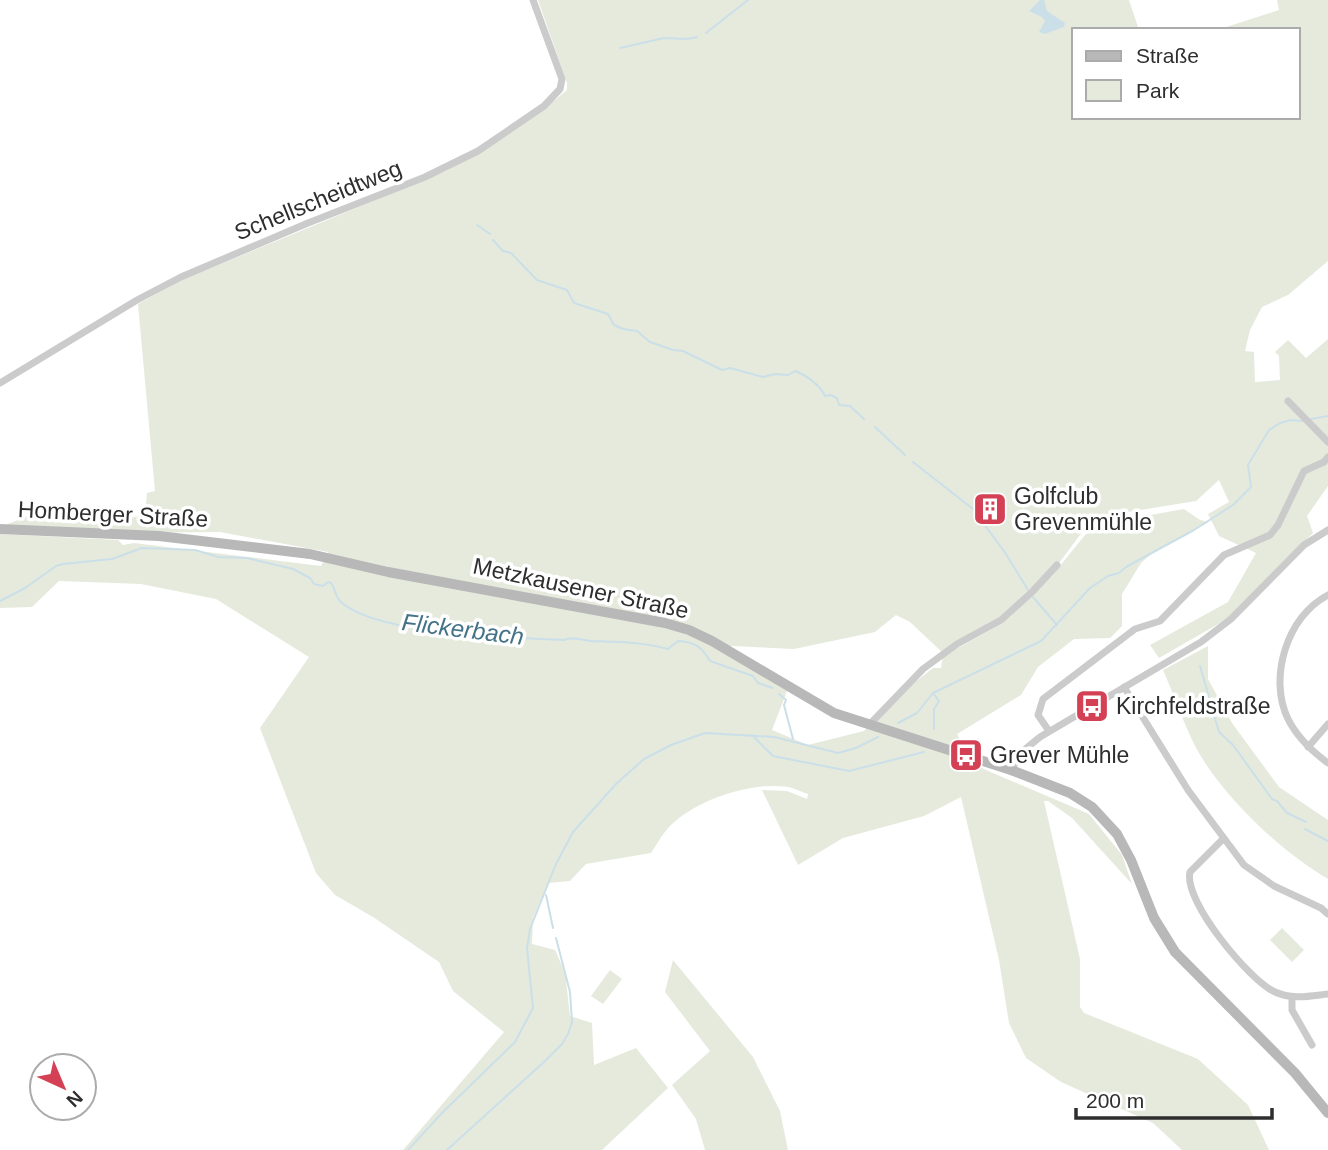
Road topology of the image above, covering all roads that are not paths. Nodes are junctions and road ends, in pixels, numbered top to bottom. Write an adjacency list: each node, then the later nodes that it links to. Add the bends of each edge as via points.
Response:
1 (533, 0): 2 (street, Schellscheidtweg, via 562,79 561,89 544,106 478,151 425,177 181,277)
2 (0, 383)
3 (1288, 401): 4 (street)
4 (1328, 442)
5 (1328, 457): 14 (street, via 1304,471 1270,536 1224,555 1160,621 1135,629 1044,699 1038,715)
6 (0, 529): 8 (main road, Homberger Straße)
7 (1328, 530): 11 (street, via 1304,545 1231,619)
8 (223, 542): 13 (main road, Metzkausener Straße, via 310,554 677,626 712,641 822,707)
9 (1057, 565): 13 (street, via 1001,620 923,669)
10 (1328, 595): 15 (street, via 1299,623 1280,674 1287,719)
11 (1124, 687): 14 (street); 18 (street)
12 (1328, 724): 15 (street)
13 (869, 725): 17 (main road, Metzkausener Straße)
14 (1049, 731): 17 (street, via 1023,751)
15 (1308, 747): 16 (street)
16 (1328, 764)
17 (1011, 770): 23 (main road, Metzkausener Straße, via 1070,793 1101,815 1124,846 1154,918 1174,952 1295,1073)
18 (1223, 839): 19 (street, via 1244,865); 21 (street, via 1190,872 1194,895 1211,928 1265,988)
19 (1328, 914)
20 (1328, 994): 21 (street)
21 (1292, 998): 22 (street, via 1292,1010)
22 (1312, 1045)
23 (1328, 1113)

